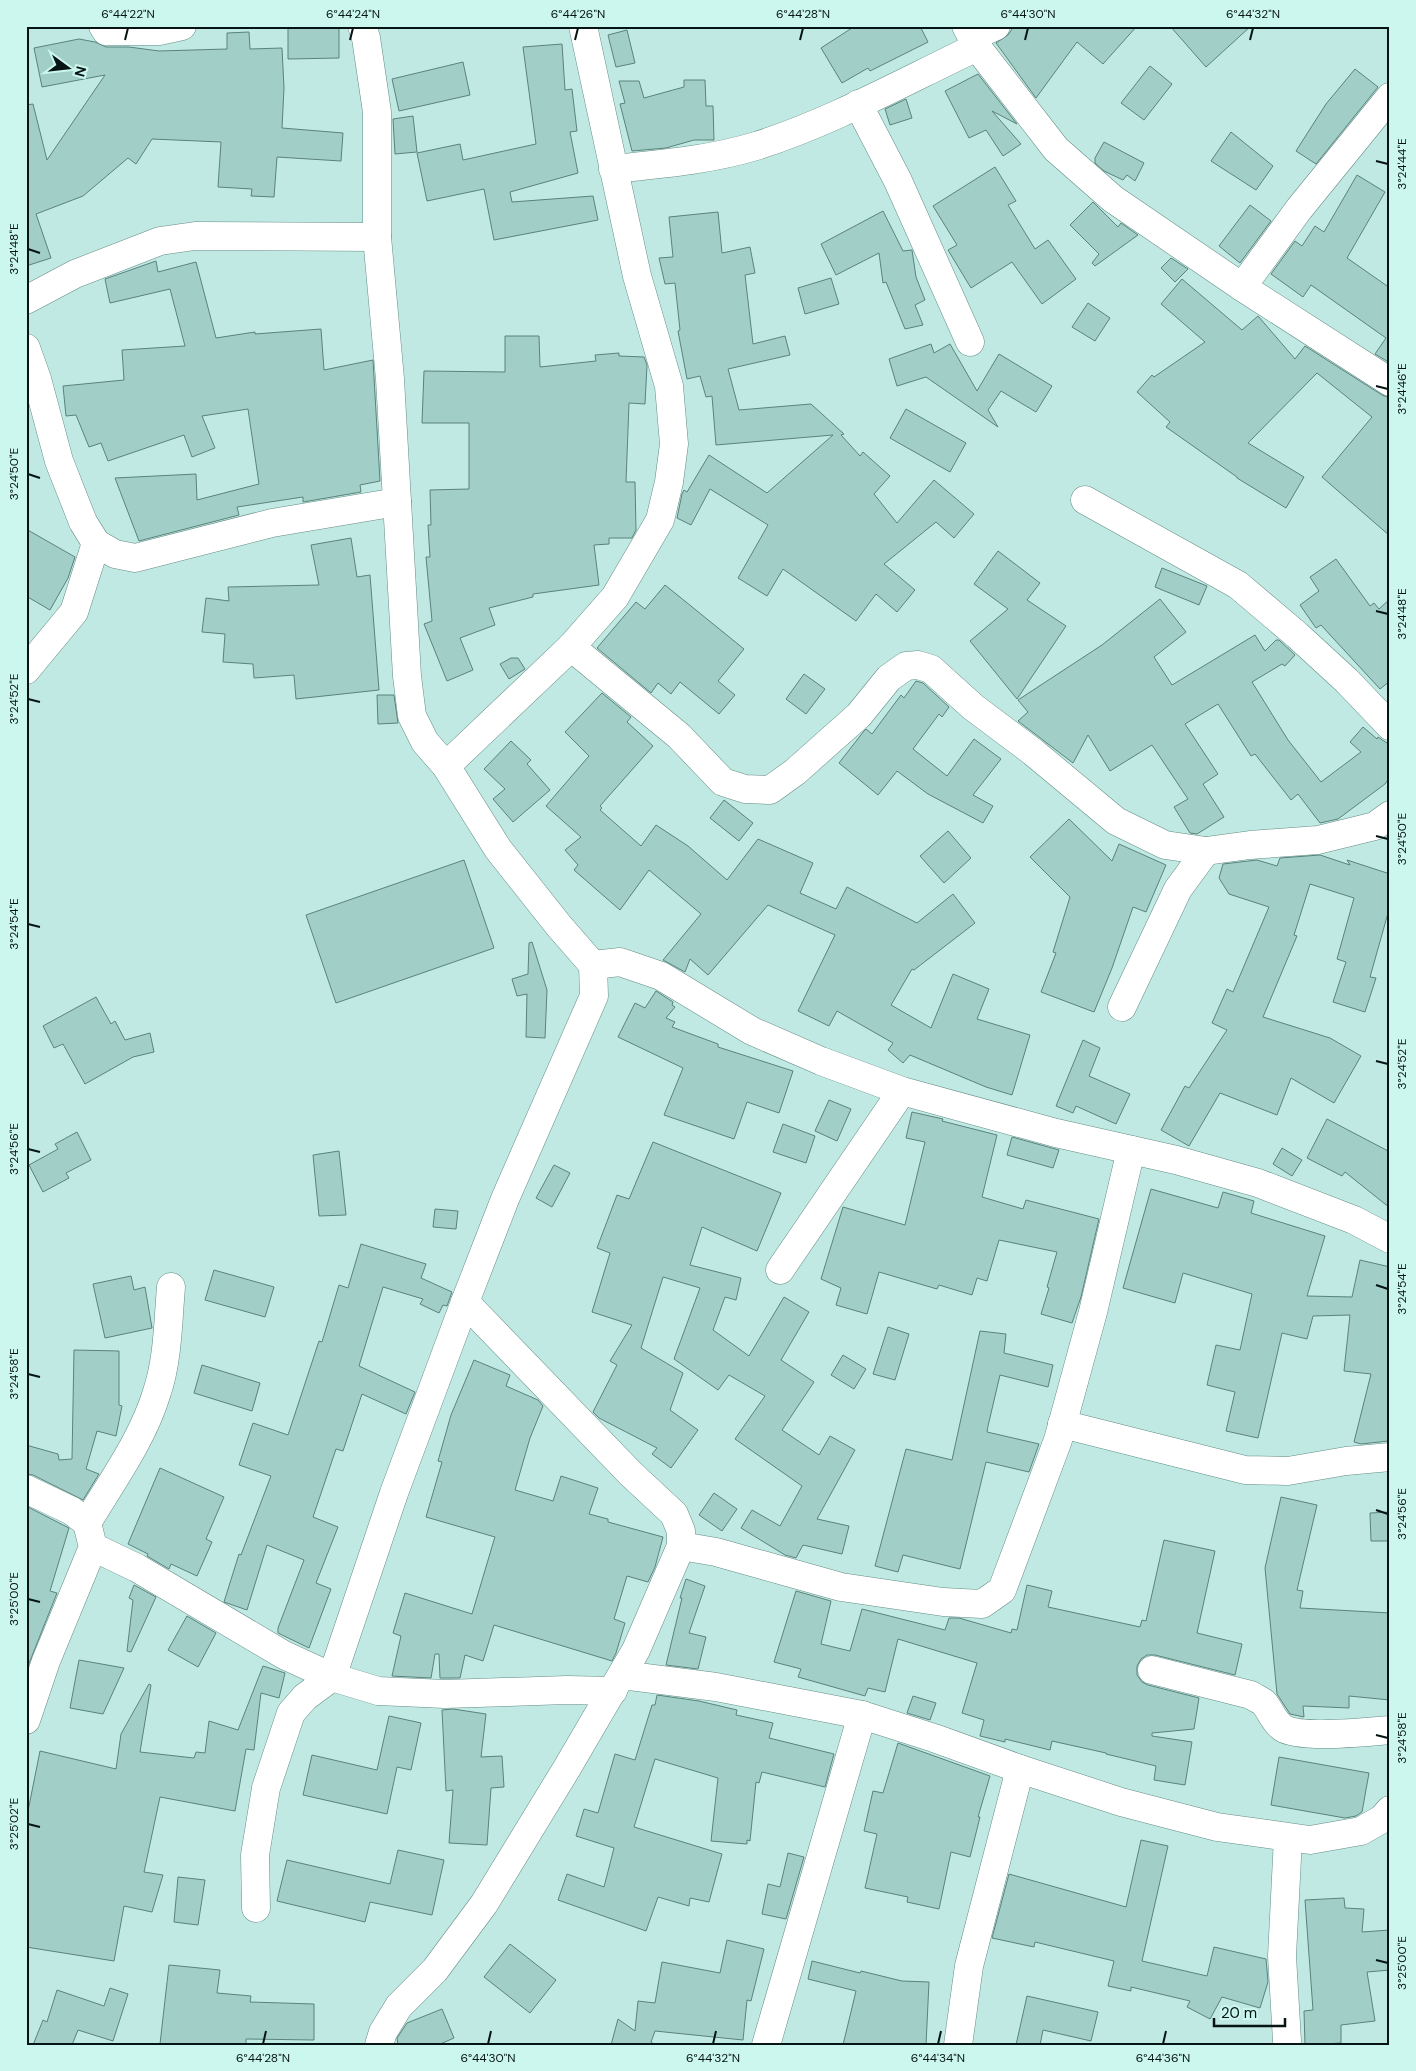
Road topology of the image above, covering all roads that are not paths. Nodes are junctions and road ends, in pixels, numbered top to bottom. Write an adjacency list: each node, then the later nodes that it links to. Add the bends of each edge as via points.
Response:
1 (103, 26): 2 (street, via 106,31 160,31)
2 (182, 26)
3 (362, 26): 10 (street, via 377,112)
4 (583, 26): 9 (street)
5 (996, 26): 6 (street)
6 (972, 37): 8 (street); 11 (street, via 1056,149 1113,199)
7 (1390, 96): 11 (street, via 1299,209)
8 (858, 104): 9 (street, via 755,146 691,160); 13 (street, via 898,181)
9 (614, 170): 20 (street, via 637,276 669,386 674,444 660,520 615,598)
10 (377, 237): 12 (street, via 195,236 160,241 75,274); 18 (street)
11 (1242, 287): 16 (street)
12 (26, 300)
13 (970, 342)
14 (26, 348): 15 (street)
15 (32, 375): 19 (street, via 59,461 83,522)
16 (1390, 382)
17 (1085, 500): 22 (street, via 1238,585 1347,681)
18 (397, 502): 19 (street, via 272,523 135,558 115,554); 23 (street, via 412,716 425,742)
19 (96, 543): 21 (street, via 74,612)
20 (571, 647): 23 (street); 25 (street, via 679,736 723,782 745,789 770,790 794,772 859,715 889,678 906,666 931,669 973,707 1116,821 1165,845)
21 (26, 670)
22 (1390, 726)
23 (446, 766): 26 (street, via 498,848)
24 (1390, 815): 25 (street, via 1375,826 1318,840)
25 (1206, 851): 27 (street, via 1178,888)
26 (593, 965): 28 (street, via 620,962 661,976 752,1031); 33 (street, via 594,996 505,1199)
27 (1122, 1006)
28 (902, 1091): 29 (street); 31 (street)
29 (1131, 1150): 30 (street, via 1258,1184 1354,1220); 34 (street, via 1093,1312)
30 (1390, 1239)
31 (780, 1270)
32 (171, 1287): 37 (street, via 158,1392)
33 (465, 1302): 38 (street, via 631,1474 674,1514 681,1531); 40 (street, via 394,1493)
34 (1062, 1424): 35 (street, via 1245,1470 1288,1471); 38 (street, via 1002,1590 982,1604 943,1602 840,1587 716,1552)
35 (1390, 1457)
36 (26, 1489): 37 (street, via 72,1511)
37 (90, 1535): 40 (street, via 137,1568 284,1655); 43 (street)
38 (681, 1546): 41 (street, via 636,1650)
39 (1152, 1670): 44 (street, via 1251,1696 1263,1702 1283,1728 1302,1733)
40 (332, 1677): 41 (street, via 378,1691 445,1694 568,1690); 48 (street, via 305,1697 291,1713 266,1788 255,1854)
41 (618, 1683): 42 (street, via 716,1687); 50 (street, via 484,1904 435,1970 399,2006)
42 (862, 1715): 45 (street); 51 (street)
43 (26, 1720)
44 (1390, 1730)
45 (1020, 1769): 47 (street, via 1122,1802 1217,1827); 52 (street, via 969,1966)
46 (1390, 1810): 47 (street, via 1361,1832 1310,1840)
47 (1288, 1838): 49 (street, via 1282,1956)
48 (256, 1908)
49 (1287, 2041)
50 (379, 2045)
51 (766, 2045)
52 (958, 2045)

